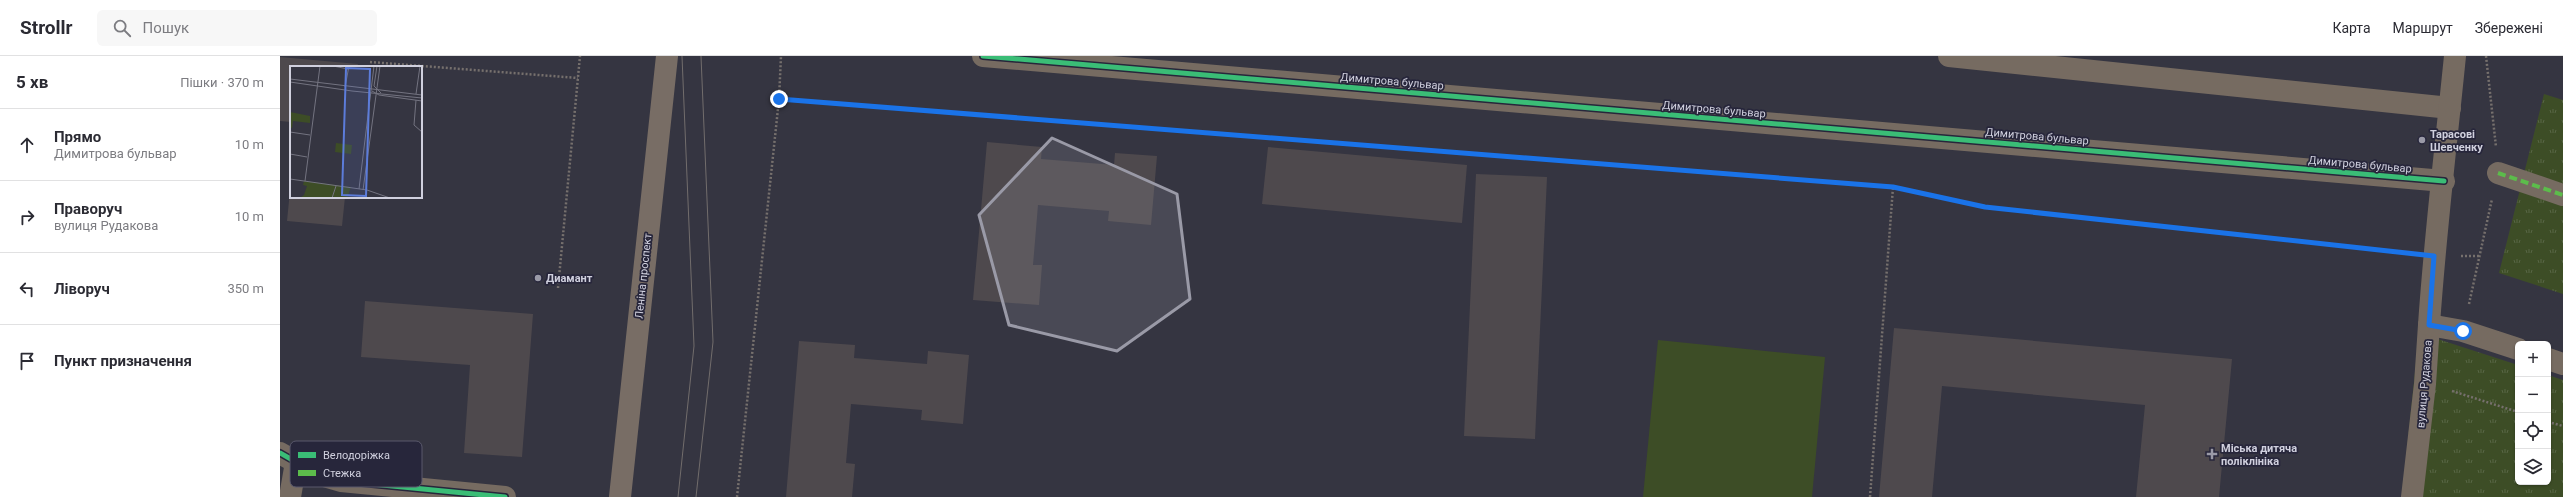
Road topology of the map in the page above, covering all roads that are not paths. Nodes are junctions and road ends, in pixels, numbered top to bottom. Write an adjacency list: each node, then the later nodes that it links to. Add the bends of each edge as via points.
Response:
1 (667, 56): 17 (main road, Леніна проспект)
2 (983, 56): 7 (street, Димитрова бульвар)
3 (1950, 56): 5 (street)
4 (2455, 56): 5 (street, вулиця Рудакова)
5 (2450, 108): 7 (street, вулиця Рудакова)
6 (2498, 173): 8 (street)
7 (2444, 181): 9 (street, вулиця Рудакова, via 2434,256)
8 (2563, 195)
9 (2429, 325): 10 (street, via 2463,331); 18 (street, вулиця Рудакова)
10 (2515, 348)
11 (2551, 360): 12 (street)
12 (2563, 364)
13 (288, 457): 15 (street)
14 (402, 487): 16 (street)
15 (290, 497)
16 (505, 497)
17 (620, 497)
18 (2412, 497)

